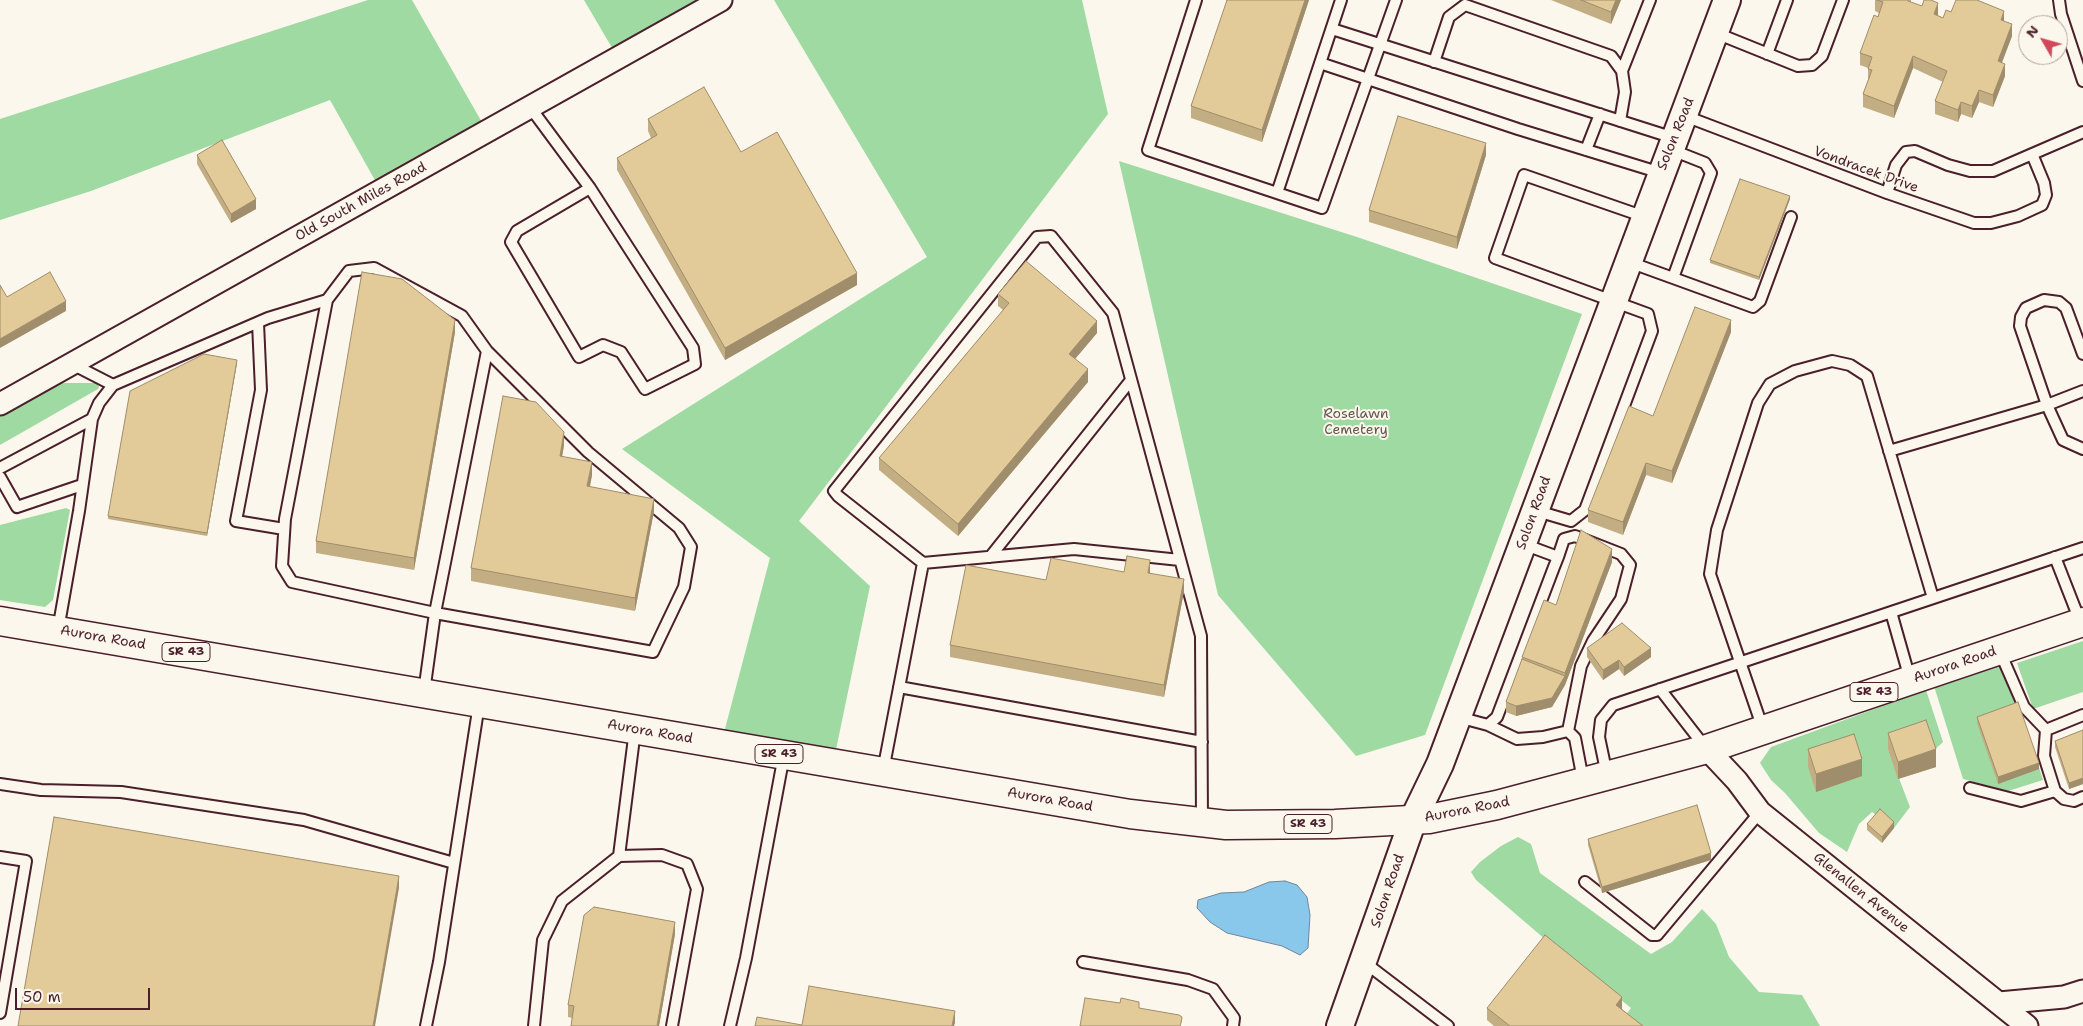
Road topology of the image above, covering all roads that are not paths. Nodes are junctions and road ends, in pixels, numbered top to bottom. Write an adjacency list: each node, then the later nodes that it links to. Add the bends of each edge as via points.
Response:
1 (721, 0): 19 (street, Old South Miles Road)
2 (1196, 0): 28 (lane, via 1148,150)
3 (1341, 0): 10 (lane)
4 (1396, 0): 12 (lane)
5 (1650, 0): 16 (lane)
6 (1727, 0): 11 (street, Solon Road)
7 (1787, 0): 13 (lane)
8 (1843, 0): 13 (lane, via 1822,56 1812,65 1798,66)
9 (2059, 0): 18 (lane)
10 (1332, 29): 12 (lane); 15 (lane)
11 (1715, 32): 13 (lane); 23 (street, Solon Road)
12 (1381, 44): 14 (lane); 17 (lane)
13 (1767, 54)
14 (1434, 62): 16 (lane, via 1449,17 1465,5 1611,56); 20 (lane)
15 (1320, 63): 17 (lane); 28 (lane)
16 (1622, 71): 21 (lane, via 1625,92)
17 (1369, 79): 24 (lane); 28 (lane, via 1322,208)
18 (2083, 82)
19 (530, 107): 27 (lane); 39 (street, Old South Miles Road)
20 (1600, 114): 21 (lane); 24 (lane)
21 (1620, 121): 23 (lane)
22 (2083, 132): 25 (lane)
23 (1677, 135): 26 (street, Solon Road); 29 (lane, Vondracek Drive); 33 (lane, via 1711,173)
24 (1586, 150): 26 (lane)
25 (2032, 154): 29 (lane, via 1992,171 1970,171 1915,151 1906,152 1896,165); 29 (lane, Vondracek Drive, via 2046,194 2042,205 2018,216 1991,223 1974,223)
26 (1661, 173): 30 (street, Solon Road)
27 (590, 188): 27 (lane, via 693,348 695,364 645,389 621,352 603,345 579,357 511,242 517,230)
28 (1277, 193)
29 (1887, 193)
30 (1646, 217): 32 (street, Solon Road); 34 (lane, via 1524,175 1495,258)
31 (1791, 217): 33 (lane, via 1760,302 1753,307)
32 (1628, 262): 33 (lane); 34 (street, Solon Road)
33 (1674, 278)
34 (1613, 299): 51 (street, Solon Road); 51 (lane, via 1648,314 1652,331 1585,510 1571,521)
35 (327, 300): 36 (lane); 37 (lane, via 349,271 374,268 462,316); 52 (lane)
36 (258, 323): 41 (lane); 52 (lane, via 262,390 236,521)
37 (487, 351): 62 (lane); 62 (lane, via 588,452 679,528 691,547 684,587 653,652)
38 (2083, 354): 44 (lane, via 2066,308 2059,302 2044,300 2026,308 2020,317 2020,326)
39 (72, 364): 41 (lane); 43 (street, Old South Miles Road)
40 (1131, 380): 55 (lane); 58 (lane); 59 (lane, via 1113,313 1051,236 1037,236 834,491)
41 (113, 385): 45 (lane, via 99,402)
42 (2083, 391): 44 (lane)
43 (0, 404)
44 (2047, 405): 46 (lane, via 2063,440); 47 (lane)
45 (92, 419): 48 (lane); 50 (lane)
46 (2083, 449)
47 (1889, 452): 60 (lane); 67 (lane, via 1867,376 1850,366 1832,361 1795,371 1770,384 1758,403 1729,494 1710,574)
48 (0, 468)
49 (0, 477): 50 (lane, via 17,507)
50 (82, 485): 65 (lane)
51 (1535, 510): 53 (street, Solon Road)
52 (284, 529): 62 (lane, via 282,566 292,582)
53 (1522, 544): 56 (lane); 74 (street, Solon Road)
54 (2083, 548): 57 (lane)
55 (990, 557): 58 (lane, via 1074,549); 59 (lane)
56 (1558, 557): 75 (lane, via 1497,717); 79 (lane, via 1564,539 1575,536 1621,554 1630,565 1620,599 1593,640 1581,666)
57 (2055, 557): 60 (lane); 64 (lane)
58 (1180, 560): 80 (lane, via 1201,636)
59 (923, 563): 69 (lane)
60 (1932, 598): 61 (lane)
61 (1891, 612): 67 (lane); 68 (lane)
62 (436, 614): 71 (lane)
63 (0, 621): 65 (main road, Aurora Road / SR 43)
64 (2082, 622): 66 (main road, Aurora Road / SR 43)
65 (58, 630): 71 (main road, Aurora Road / SR 43)
66 (2000, 650): 68 (main road, Aurora Road / SR 43); 78 (lane, via 2024,708)
67 (1739, 663): 70 (lane); 77 (lane)
68 (1910, 680): 77 (main road, Aurora Road / SR 43)
69 (900, 687): 80 (lane); 83 (lane)
70 (1660, 689): 81 (lane); 84 (lane, via 1613,705 1601,720)
71 (423, 693): 72 (main road, Aurora Road / SR 43)
72 (479, 703): 76 (main road, Aurora Road / SR 43); 94 (lane)
73 (2083, 716): 78 (lane)
74 (1458, 717): 75 (lane); 90 (street, Solon Road)
75 (1488, 725): 79 (lane, via 1517,738)
76 (635, 729): 82 (main road, Aurora Road / SR 43); 92 (lane)
77 (1763, 730): 81 (main road, Aurora Road / SR 43)
78 (2046, 730): 87 (lane, via 2044,756)
79 (1568, 732): 84 (lane, via 1575,738)
80 (1202, 742): 91 (lane)
81 (1707, 749): 84 (main road, Aurora Road / SR 43); 89 (street, Glenallen Avenue, via 1737,780)
82 (784, 755): 83 (main road, Aurora Road / SR 43); 104 (lane)
83 (883, 772): 91 (main road, Aurora Road / SR 43, via 1130,814)
84 (1595, 779): 90 (main road, Aurora Road / SR 43, via 1497,805)
85 (0, 784): 94 (lane, via 41,790 121,792 304,820)
86 (1970, 788): 87 (lane, via 2021,800)
87 (2055, 791): 88 (lane, via 2064,799)
88 (2083, 797)
89 (1760, 812): 95 (lane, via 1657,935 1652,935); 99 (street, Glenallen Avenue)
90 (1413, 820): 91 (main road, Aurora Road / SR 43, via 1335,824 1226,825); 96 (street, Solon Road)
91 (1202, 822)
92 (619, 856): 102 (lane, via 562,901 543,940); 103 (lane, via 662,855 686,864 697,889)
93 (0, 857): 100 (lane, via 26,861)
94 (454, 863): 101 (lane, via 440,962)
95 (1585, 882)
96 (1363, 961): 106 (street, Solon Road); 107 (lane)
97 (1083, 962): 105 (lane, via 1188,980 1213,989 1234,1018)
98 (2083, 991): 99 (street, via 2064,997)
99 (1999, 1003): 108 (street, Glenallen Avenue)
100 (0, 1013)
101 (426, 1026)
102 (534, 1026)
103 (672, 1026)
104 (730, 1026)
105 (1233, 1026)
106 (1340, 1026)
107 (1448, 1026)
108 (2027, 1026)

